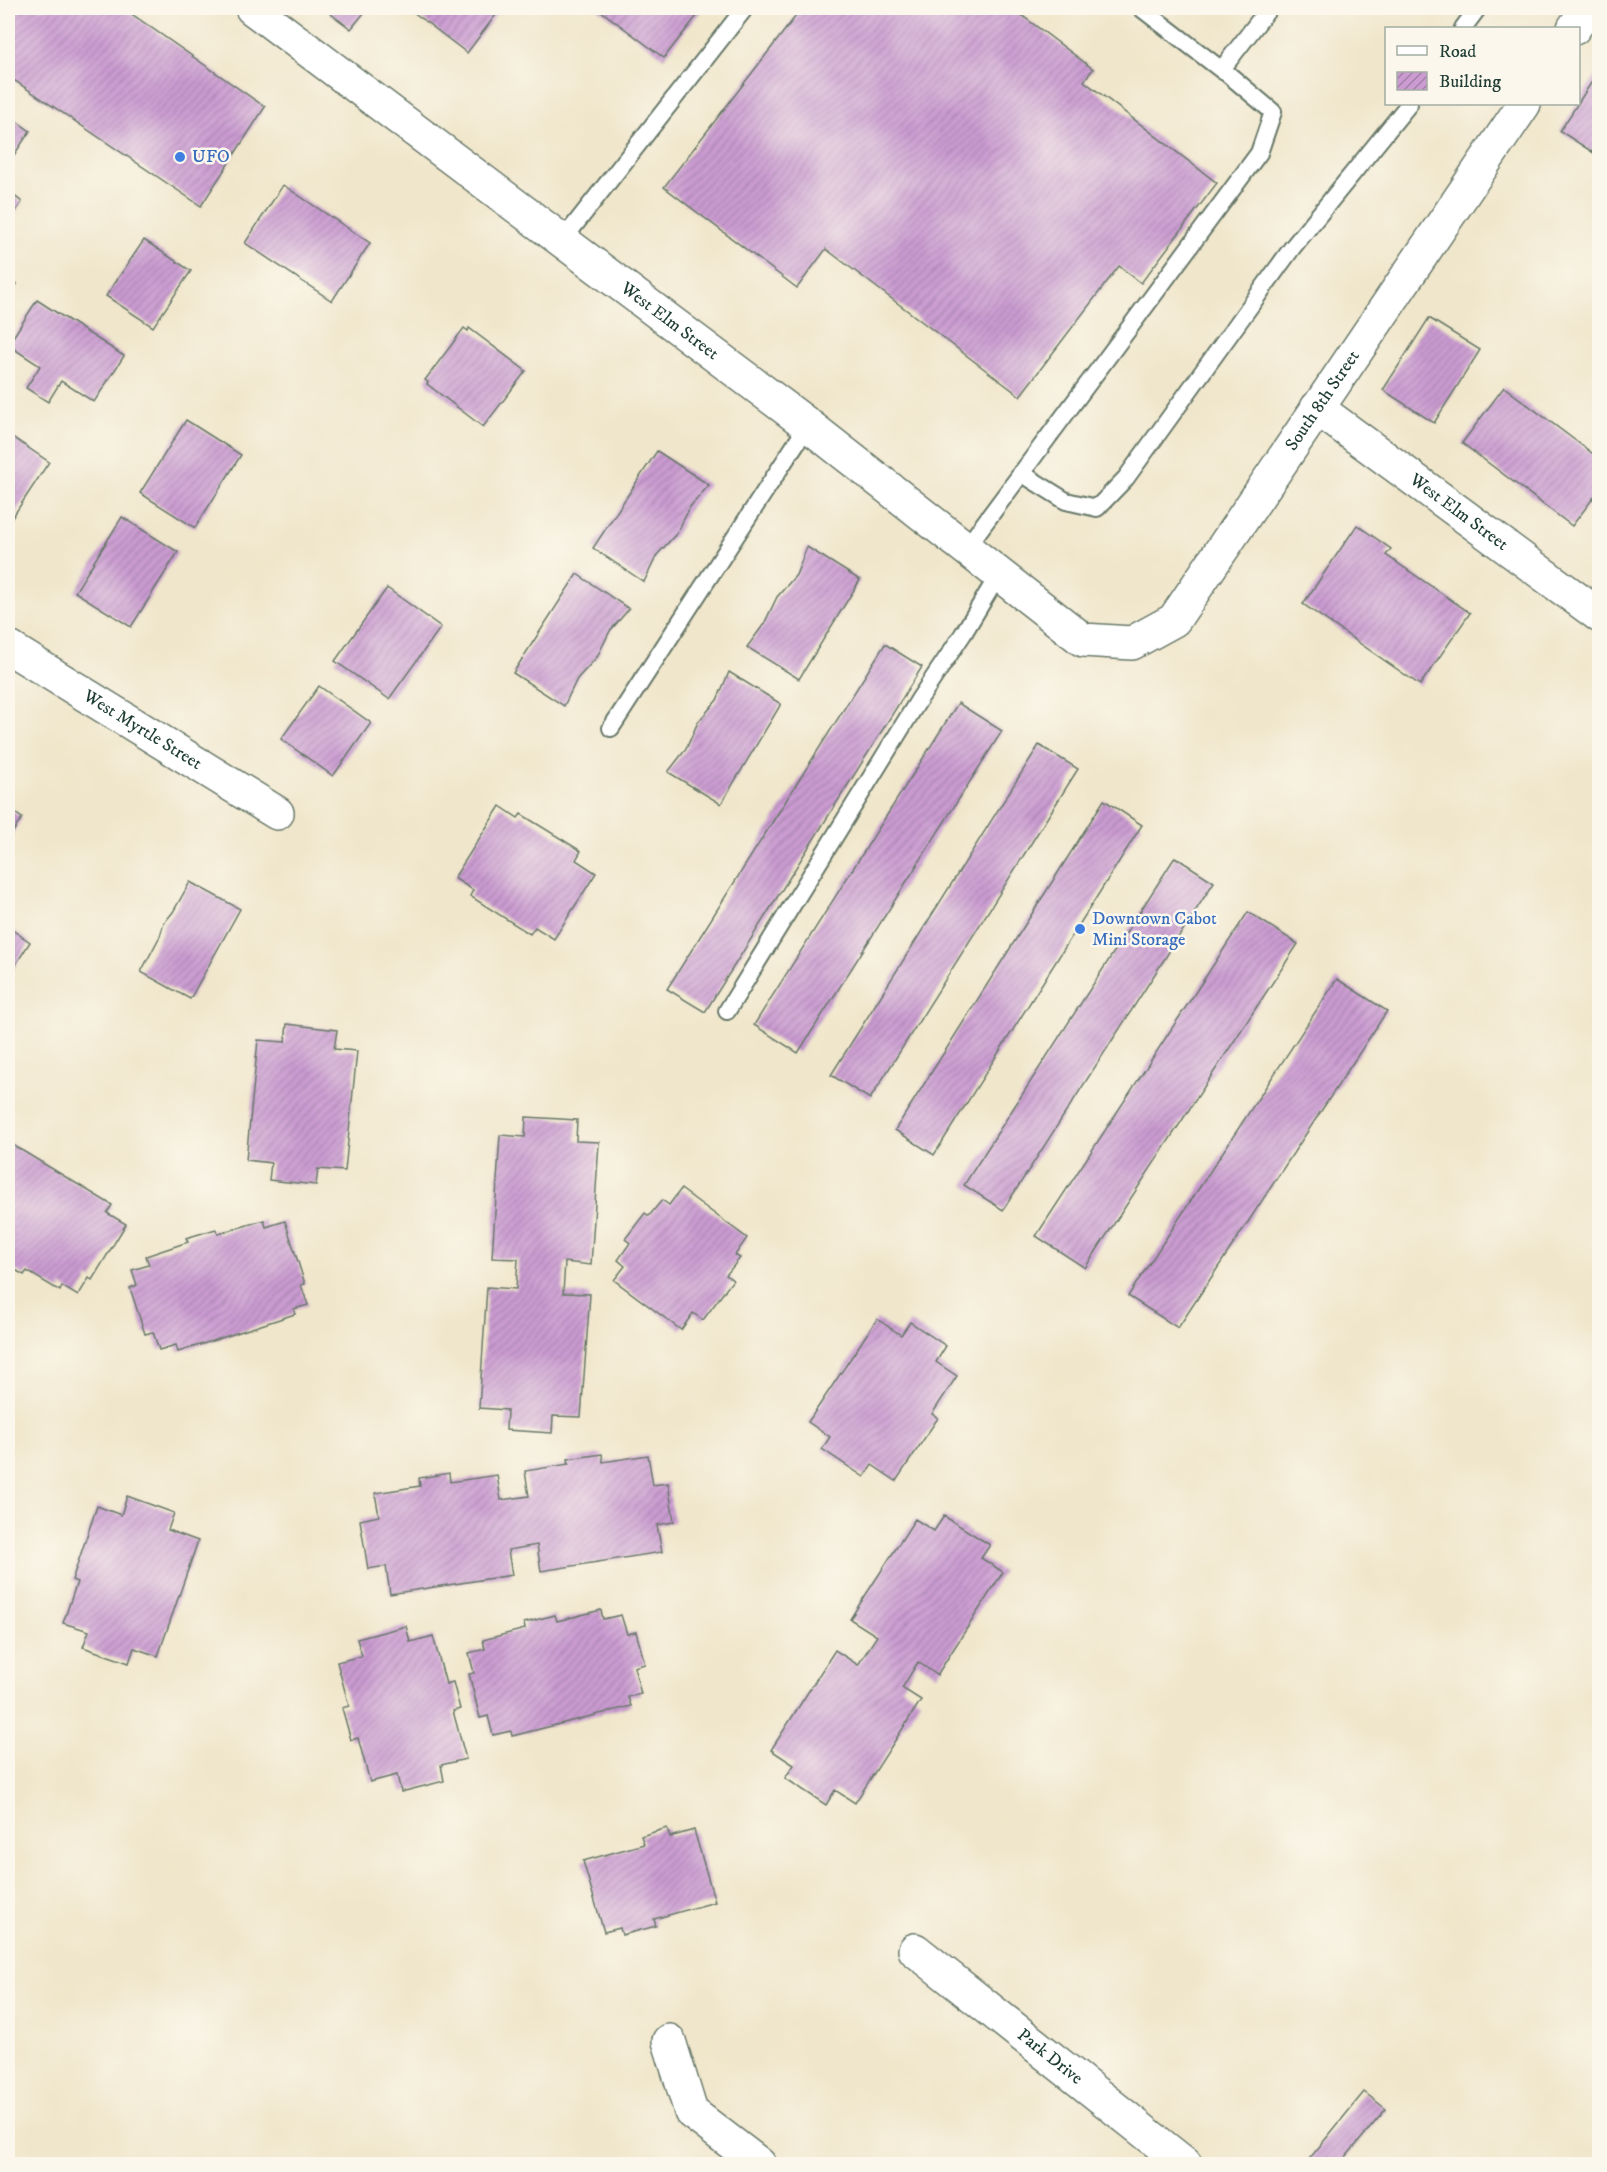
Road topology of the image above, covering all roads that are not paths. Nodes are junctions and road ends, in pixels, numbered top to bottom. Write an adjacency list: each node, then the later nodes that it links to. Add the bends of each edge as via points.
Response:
1 (252, 8): 12 (street, West Elm Street)
2 (745, 8): 12 (lane)
3 (1141, 8): 9 (lane)
4 (1269, 8): 9 (lane)
5 (1478, 8): 7 (lane)
6 (1588, 8): 8 (street)
7 (1464, 27)
8 (1575, 27)
9 (1222, 69): 15 (lane, via 1273,112 1259,153)
10 (1408, 105): 15 (lane, via 1292,248 1126,478 1097,508 1066,501)
11 (1523, 105): 13 (street, South 8th Street)
12 (562, 241): 14 (street, West Elm Street)
13 (1317, 408): 18 (street, West Elm Street); 19 (street, South 8th Street, via 1174,620 1132,643)
14 (808, 425): 16 (street, West Elm Street); 21 (lane)
15 (1022, 473): 16 (lane)
16 (966, 548): 17 (street, West Elm Street)
17 (999, 574): 19 (street, West Elm Street); 23 (lane)
18 (1599, 616)
19 (1083, 640)
20 (8, 647): 22 (street, West Myrtle Street)
21 (611, 728)
22 (277, 813)
23 (727, 1011)
24 (915, 1950): 27 (street, Park Drive)
25 (669, 2041): 26 (street, via 691,2112)
26 (759, 2164)
27 (1185, 2164)

